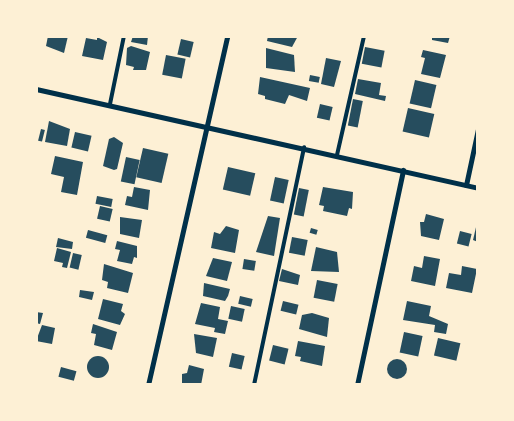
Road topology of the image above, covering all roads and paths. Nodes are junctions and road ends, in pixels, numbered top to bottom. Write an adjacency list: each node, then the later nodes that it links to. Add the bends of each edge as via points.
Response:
1 (124, 36): 5 (lane)
2 (227, 36): 6 (street)
3 (364, 36): 9 (lane)
4 (36, 89): 5 (street)
5 (110, 104): 6 (street)
6 (207, 126): 8 (street); 13 (street)
7 (478, 129): 11 (street)
8 (304, 147): 9 (street); 14 (lane)
9 (337, 155): 10 (street)
10 (403, 170): 11 (street); 15 (street)
11 (466, 185): 12 (street)
12 (478, 188)
13 (148, 385)
14 (254, 385)
15 (357, 385)

